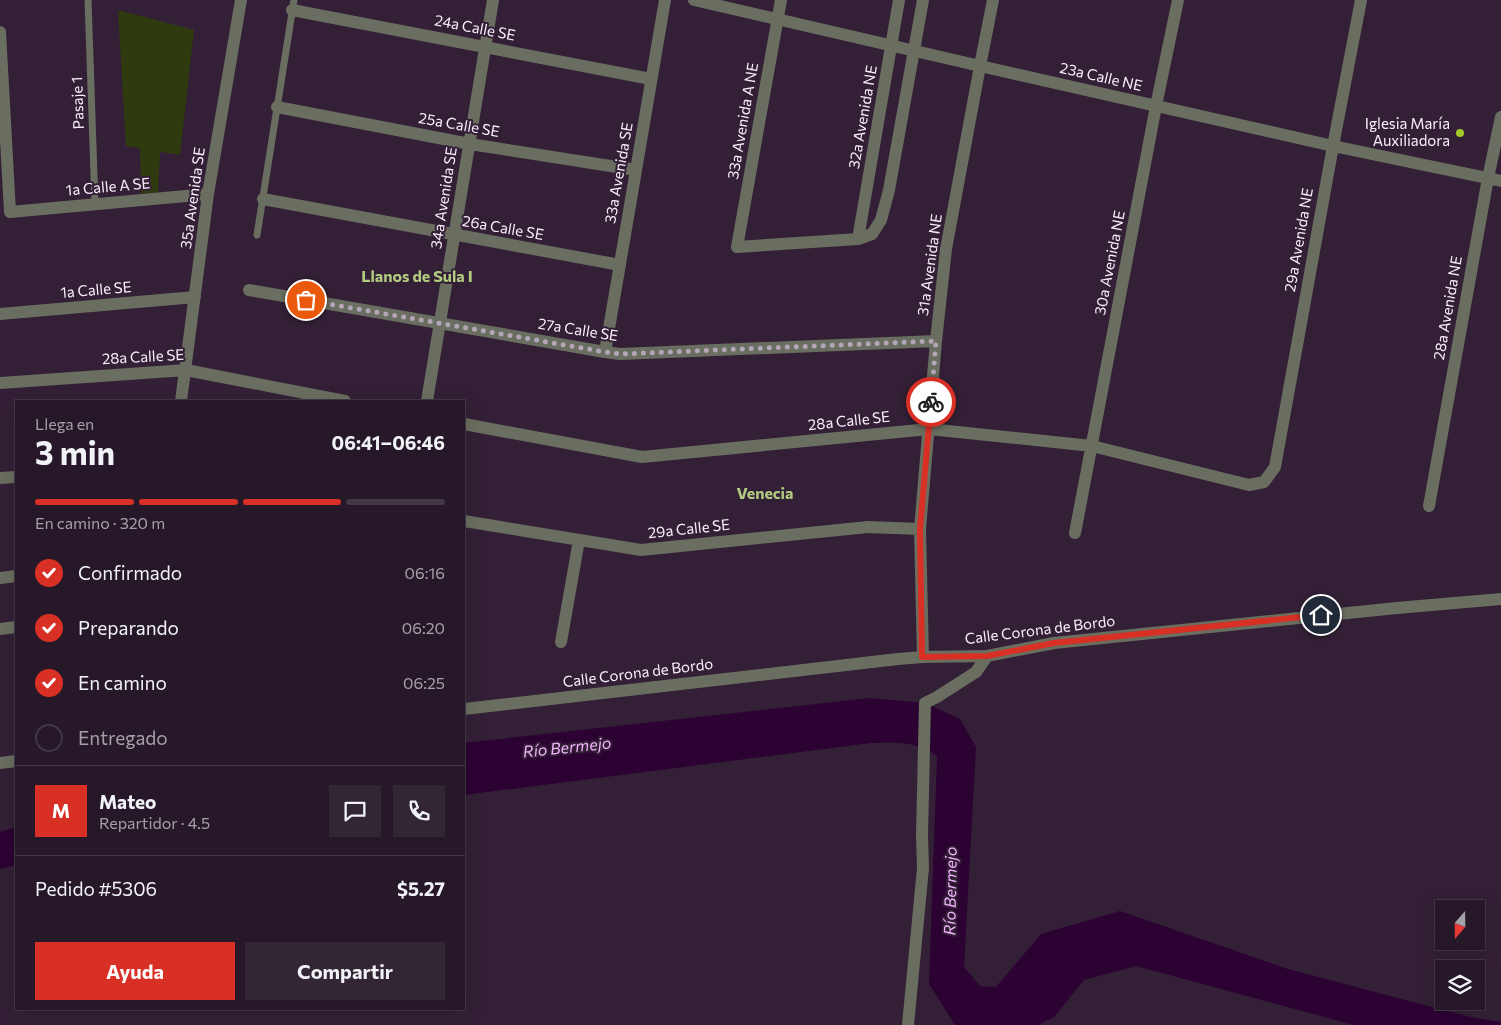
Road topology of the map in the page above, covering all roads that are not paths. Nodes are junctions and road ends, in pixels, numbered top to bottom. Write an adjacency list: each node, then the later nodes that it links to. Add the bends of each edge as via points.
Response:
1 (88, 0): 29 (lane, Pasaje 1)
2 (241, 0): 27 (street, 35a Avenida SE)
3 (493, 0): 16 (street, 34a Avenida SE)
4 (665, 0): 18 (street, 33a Avenida SE)
5 (782, 0): 13 (street, 33a Avenida A NE)
6 (900, 0): 15 (street, 32a Avenida NE)
7 (923, 0): 32 (street, via 881,220 872,234)
8 (993, 0): 17 (street, 31a Avenida NE)
9 (1178, 0): 19 (street, 30a Avenida NE)
10 (1361, 0): 23 (street, 29a Avenida NE)
11 (701, 1): 13 (street, 23a Calle NE)
12 (293, 5): 16 (street, 24a Calle SE); 20 (lane)
13 (778, 19): 15 (street, 23a Calle NE); 32 (street, 33a Avenida A NE, via 738,247)
14 (0, 32): 29 (street, 1a Calle A SE, via 10,212)
15 (892, 46): 17 (street, 23a Calle NE); 32 (street, 32a Avenida NE)
16 (486, 47): 18 (street, 24a Calle SE); 22 (street, 34a Avenida SE)
17 (980, 66): 19 (street, 23a Calle NE); 38 (street, 31a Avenida NE, via 946,249)
18 (651, 79): 24 (street, 33a Avenida SE)
19 (1156, 106): 23 (street, 23a Calle NE); 47 (street, 30a Avenida NE)
20 (277, 107): 22 (street, 25a Calle SE); 28 (lane)
21 (1501, 117): 25 (street, 28a Avenida NE)
22 (470, 144): 24 (street, 25a Calle SE); 31 (street, 34a Avenida SE)
23 (1332, 146): 25 (street, 23a Calle NE); 50 (street, 29a Avenida NE, via 1275,467)
24 (636, 170): 33 (street, 33a Avenida SE)
25 (1488, 178): 26 (street, 23a Calle NE); 51 (street, 28a Avenida NE)
26 (1501, 180)
27 (208, 194): 29 (street, 1a Calle A SE); 35 (street, 35a Avenida SE)
28 (263, 199): 30 (lane); 31 (street, 26a Calle SE)
29 (95, 204)
30 (257, 235)
31 (455, 236): 33 (street, 26a Calle SE); 37 (street, 34a Avenida SE)
32 (858, 239)
33 (620, 266): 39 (street, 33a Avenida SE)
34 (249, 290): 37 (street, 27a Calle SE)
35 (195, 297): 36 (street, 1a Calle SE); 40 (street, 35a Avenida SE)
36 (0, 314)
37 (440, 324): 39 (street, 27a Calle SE); 44 (street, 34a Avenida SE)
38 (936, 341): 39 (street, 27a Calle SE); 46 (street, 31a Avenida NE)
39 (605, 352)
40 (186, 370): 41 (street, 28a Calle SE); 42 (street, 35a Avenida SE); 43 (street, 28a Calle SE)
41 (0, 383)
42 (181, 400)
43 (339, 400)
44 (427, 400)
45 (465, 424): 46 (street, 28a Calle SE, via 642,458)
46 (929, 429): 47 (street, 28a Calle SE); 53 (street, 31a Avenida NE)
47 (1092, 446): 50 (street, 28a Calle SE, via 1249,486); 54 (street, 30a Avenida NE)
48 (15, 477): 49 (street)
49 (0, 478)
50 (1264, 482)
51 (1429, 506)
52 (465, 521): 55 (street, 29a Calle SE)
53 (920, 529): 55 (street, 29a Calle SE, via 868,527 640,550); 63 (street, 31a Avenida NE)
54 (1075, 533)
55 (579, 540): 61 (street)
56 (15, 576): 57 (street)
57 (0, 578)
58 (1501, 599): 62 (street, Calle Corona de Bordo, via 1054,643)
59 (15, 627): 60 (street)
60 (0, 629)
61 (561, 642)
62 (987, 656): 63 (street, Calle Corona de Bordo); 67 (street, via 976,672 925,703 923,868)
63 (922, 657): 64 (street, Calle Corona de Bordo)
64 (465, 709)
65 (15, 761): 66 (street)
66 (0, 763)
67 (908, 1025)

